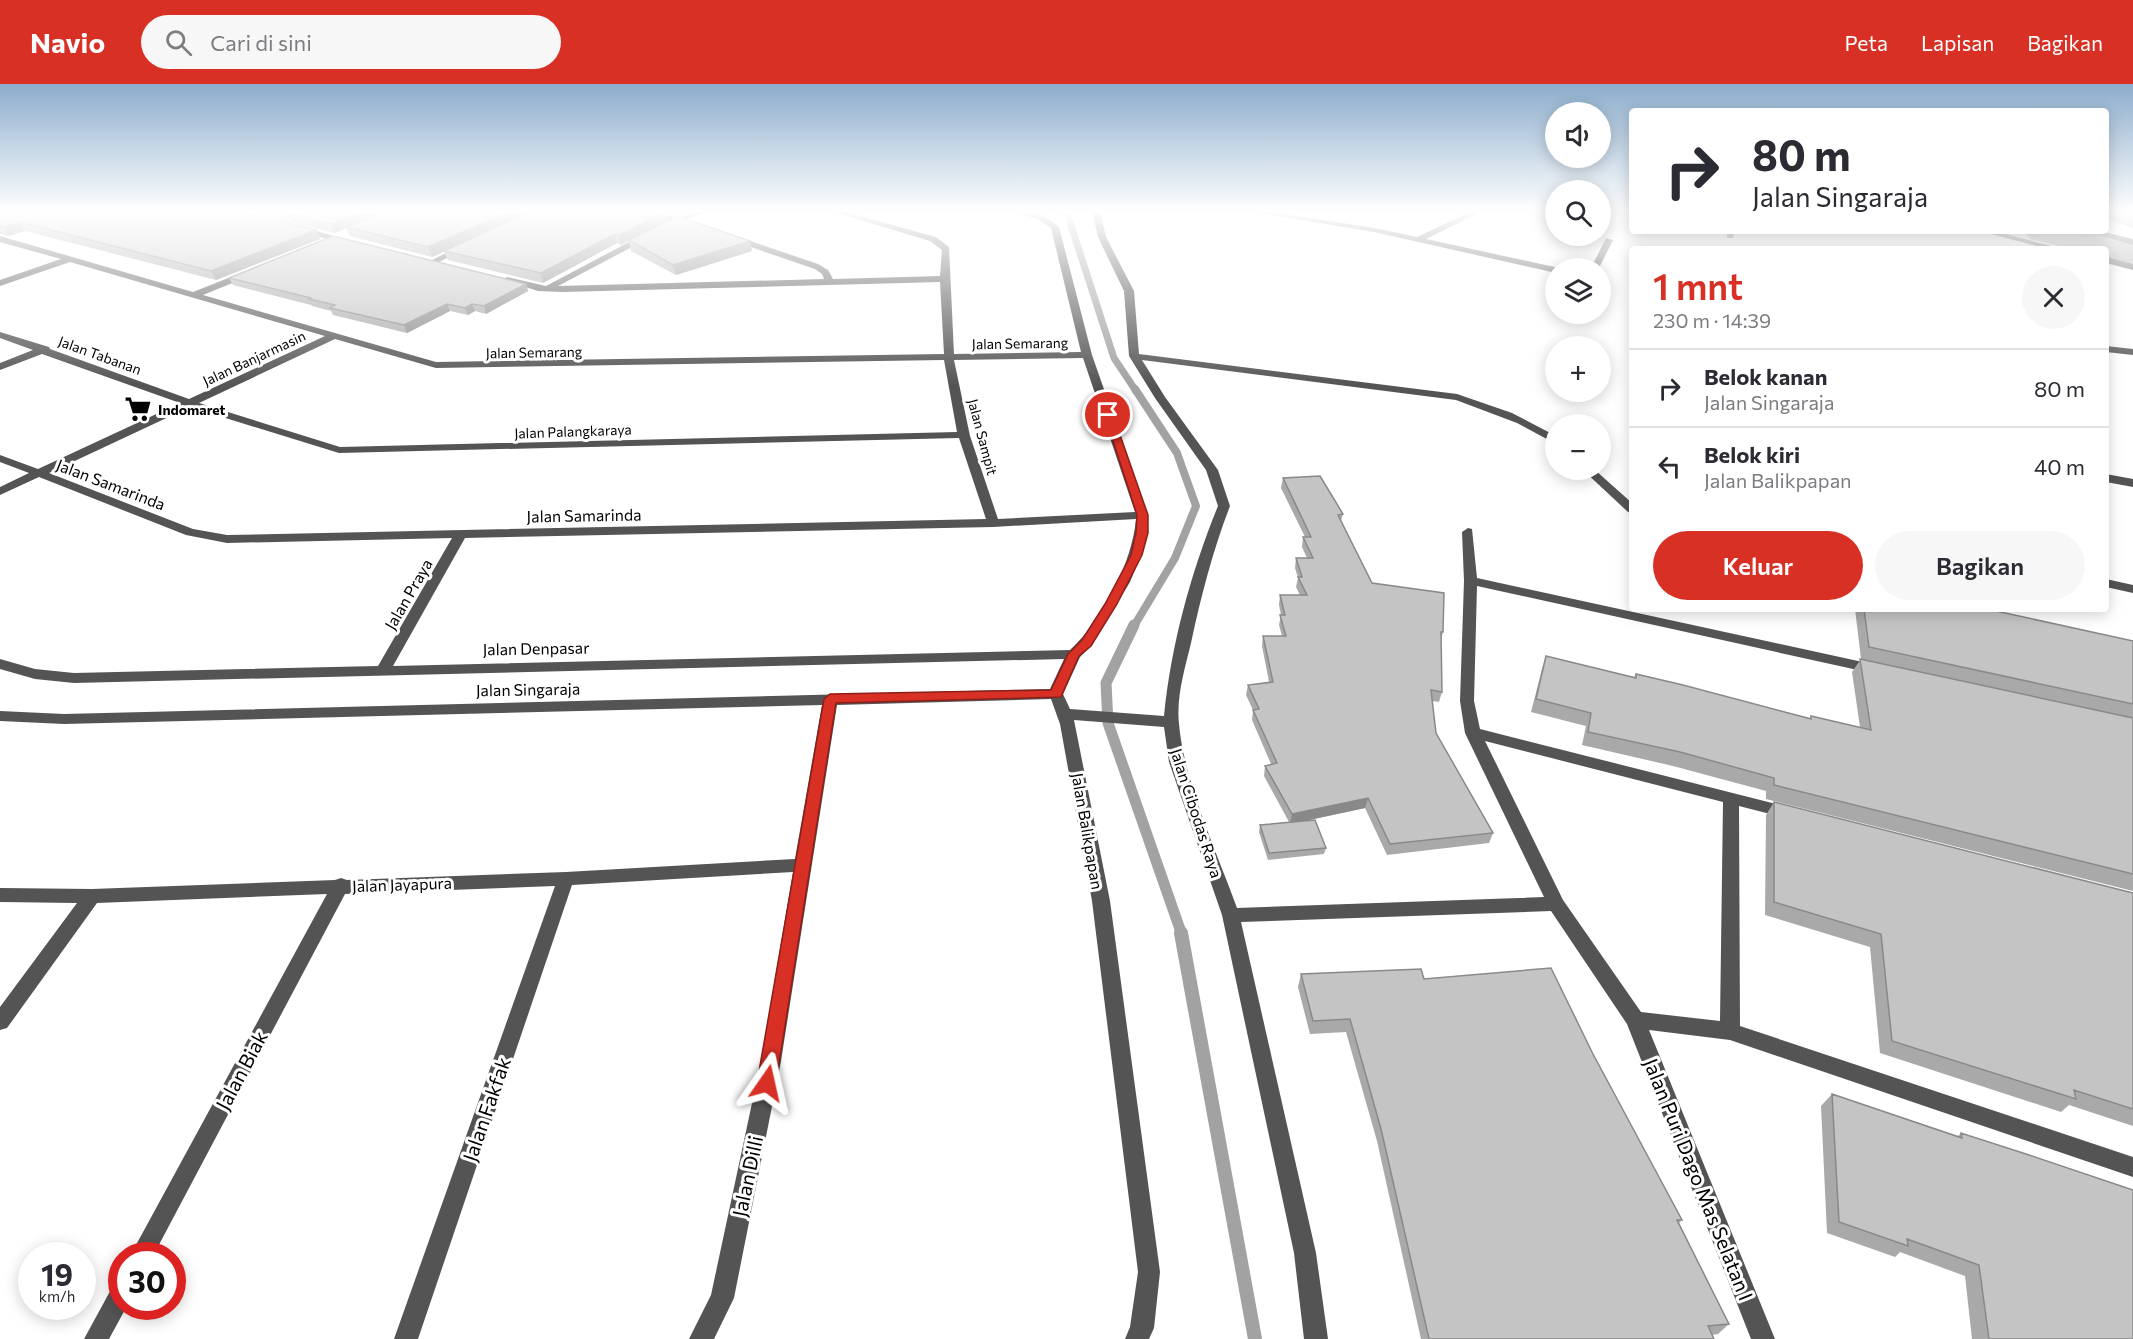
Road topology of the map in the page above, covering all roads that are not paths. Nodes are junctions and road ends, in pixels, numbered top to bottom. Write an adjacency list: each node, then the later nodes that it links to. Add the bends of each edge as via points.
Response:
1 (39, 270): 11 (street)
2 (103, 270): 14 (street, Jalan Semarang)
3 (256, 270): 14 (street)
4 (583, 270): 13 (street)
5 (824, 270): 12 (street)
6 (945, 270): 10 (street, Jalan Sampit)
7 (1066, 270): 20 (street)
8 (1118, 270): 21 (street, Jalan Cibodas Raya, via 1129,291)
9 (496, 277): 13 (street)
10 (944, 279): 12 (street); 22 (street, Jalan Sampit)
11 (0, 283)
12 (828, 283): 13 (street)
13 (548, 288)
14 (196, 294): 16 (street, Jalan Semarang)
15 (0, 335): 17 (street, Jalan Tabanan)
16 (331, 337): 22 (street, Jalan Semarang, via 420,362 455,367); 24 (street, Jalan Banjarmasin)
17 (45, 349): 23 (street); 24 (street, Jalan Tabanan)
18 (2109, 349): 19 (street)
19 (2133, 352)
20 (1087, 355): 22 (street, Jalan Semarang); 34 (street)
21 (1134, 356): 26 (street, via 1457,397 1495,409); 49 (street, Jalan Cibodas Raya, via 1212,470 1224,506 1210,541 1174,679)
22 (949, 357): 25 (street, Jalan Sampit)
23 (0, 367)
24 (189, 403): 25 (street, Jalan Palangkaraya, via 323,446 360,451); 28 (street, Jalan Banjarmasin)
25 (964, 435): 35 (street, Jalan Sampit)
26 (1545, 435)
27 (0, 458): 28 (street, Jalan Samarinda)
28 (38, 474): 32 (street, Jalan Banjarmasin); 37 (street, Jalan Samarinda, via 190,532 227,539)
29 (2109, 479): 31 (street)
30 (1600, 480): 33 (street)
31 (2133, 483)
32 (0, 491)
33 (1629, 505)
34 (1142, 515): 35 (street, Jalan Samarinda); 41 (street, via 1137,555 1086,643)
35 (993, 523): 37 (street, Jalan Samarinda)
36 (1468, 532): 38 (street, Jalan Puri Dago Mas Selatan I)
37 (461, 534): 43 (street, Jalan Praya)
38 (1471, 581): 44 (street); 50 (street, Jalan Puri Dago Mas Selatan I, via 1467,701)
39 (2109, 584): 40 (street)
40 (2133, 589)
41 (1074, 654): 43 (street, Jalan Denpasar); 45 (street)
42 (0, 664): 43 (street, Jalan Denpasar, via 35,674 74,678)
43 (383, 670)
44 (1891, 673)
45 (1056, 694): 46 (street, Jalan Singaraja); 47 (street, Jalan Balikpapan)
46 (830, 699): 48 (street, Jalan Singaraja, via 64,719); 53 (street, Jalan Dilli)
47 (1064, 714): 49 (street); 69 (street, Jalan Balikpapan, via 1101,901 1149,1272)
48 (0, 716)
49 (1170, 722): 59 (street, Jalan Cibodas Raya, via 1177,762)
50 (1473, 733): 51 (street); 58 (street, Jalan Puri Dago Mas Selatan I)
51 (1731, 799): 52 (street); 62 (street)
52 (1800, 816)
53 (803, 865): 54 (street, Jalan Jayapura); 68 (street, Jalan Dilli, via 771,1061 722,1298)
54 (566, 879): 55 (street, Jalan Jayapura); 67 (street, Jalan Fakfak)
55 (341, 885): 57 (street, Jalan Jayapura); 64 (street, Jalan Biak)
56 (0, 895): 57 (street, Jalan Jayapura)
57 (92, 896): 61 (street)
58 (1556, 904): 59 (street); 60 (street, Jalan Puri Dago Mas Selatan I)
59 (1231, 915): 70 (street, Jalan Cibodas Raya, via 1305,1253)
60 (1635, 1020): 62 (street); 71 (street, Jalan Puri Dago Mas Selatan I)
61 (0, 1022)
62 (1730, 1030): 63 (street)
63 (2133, 1167)
64 (149, 1242)
65 (108, 1318): 66 (street)
66 (96, 1339)
67 (406, 1339)
68 (701, 1339)
69 (1137, 1339)
70 (1316, 1339)
71 (1763, 1339)

